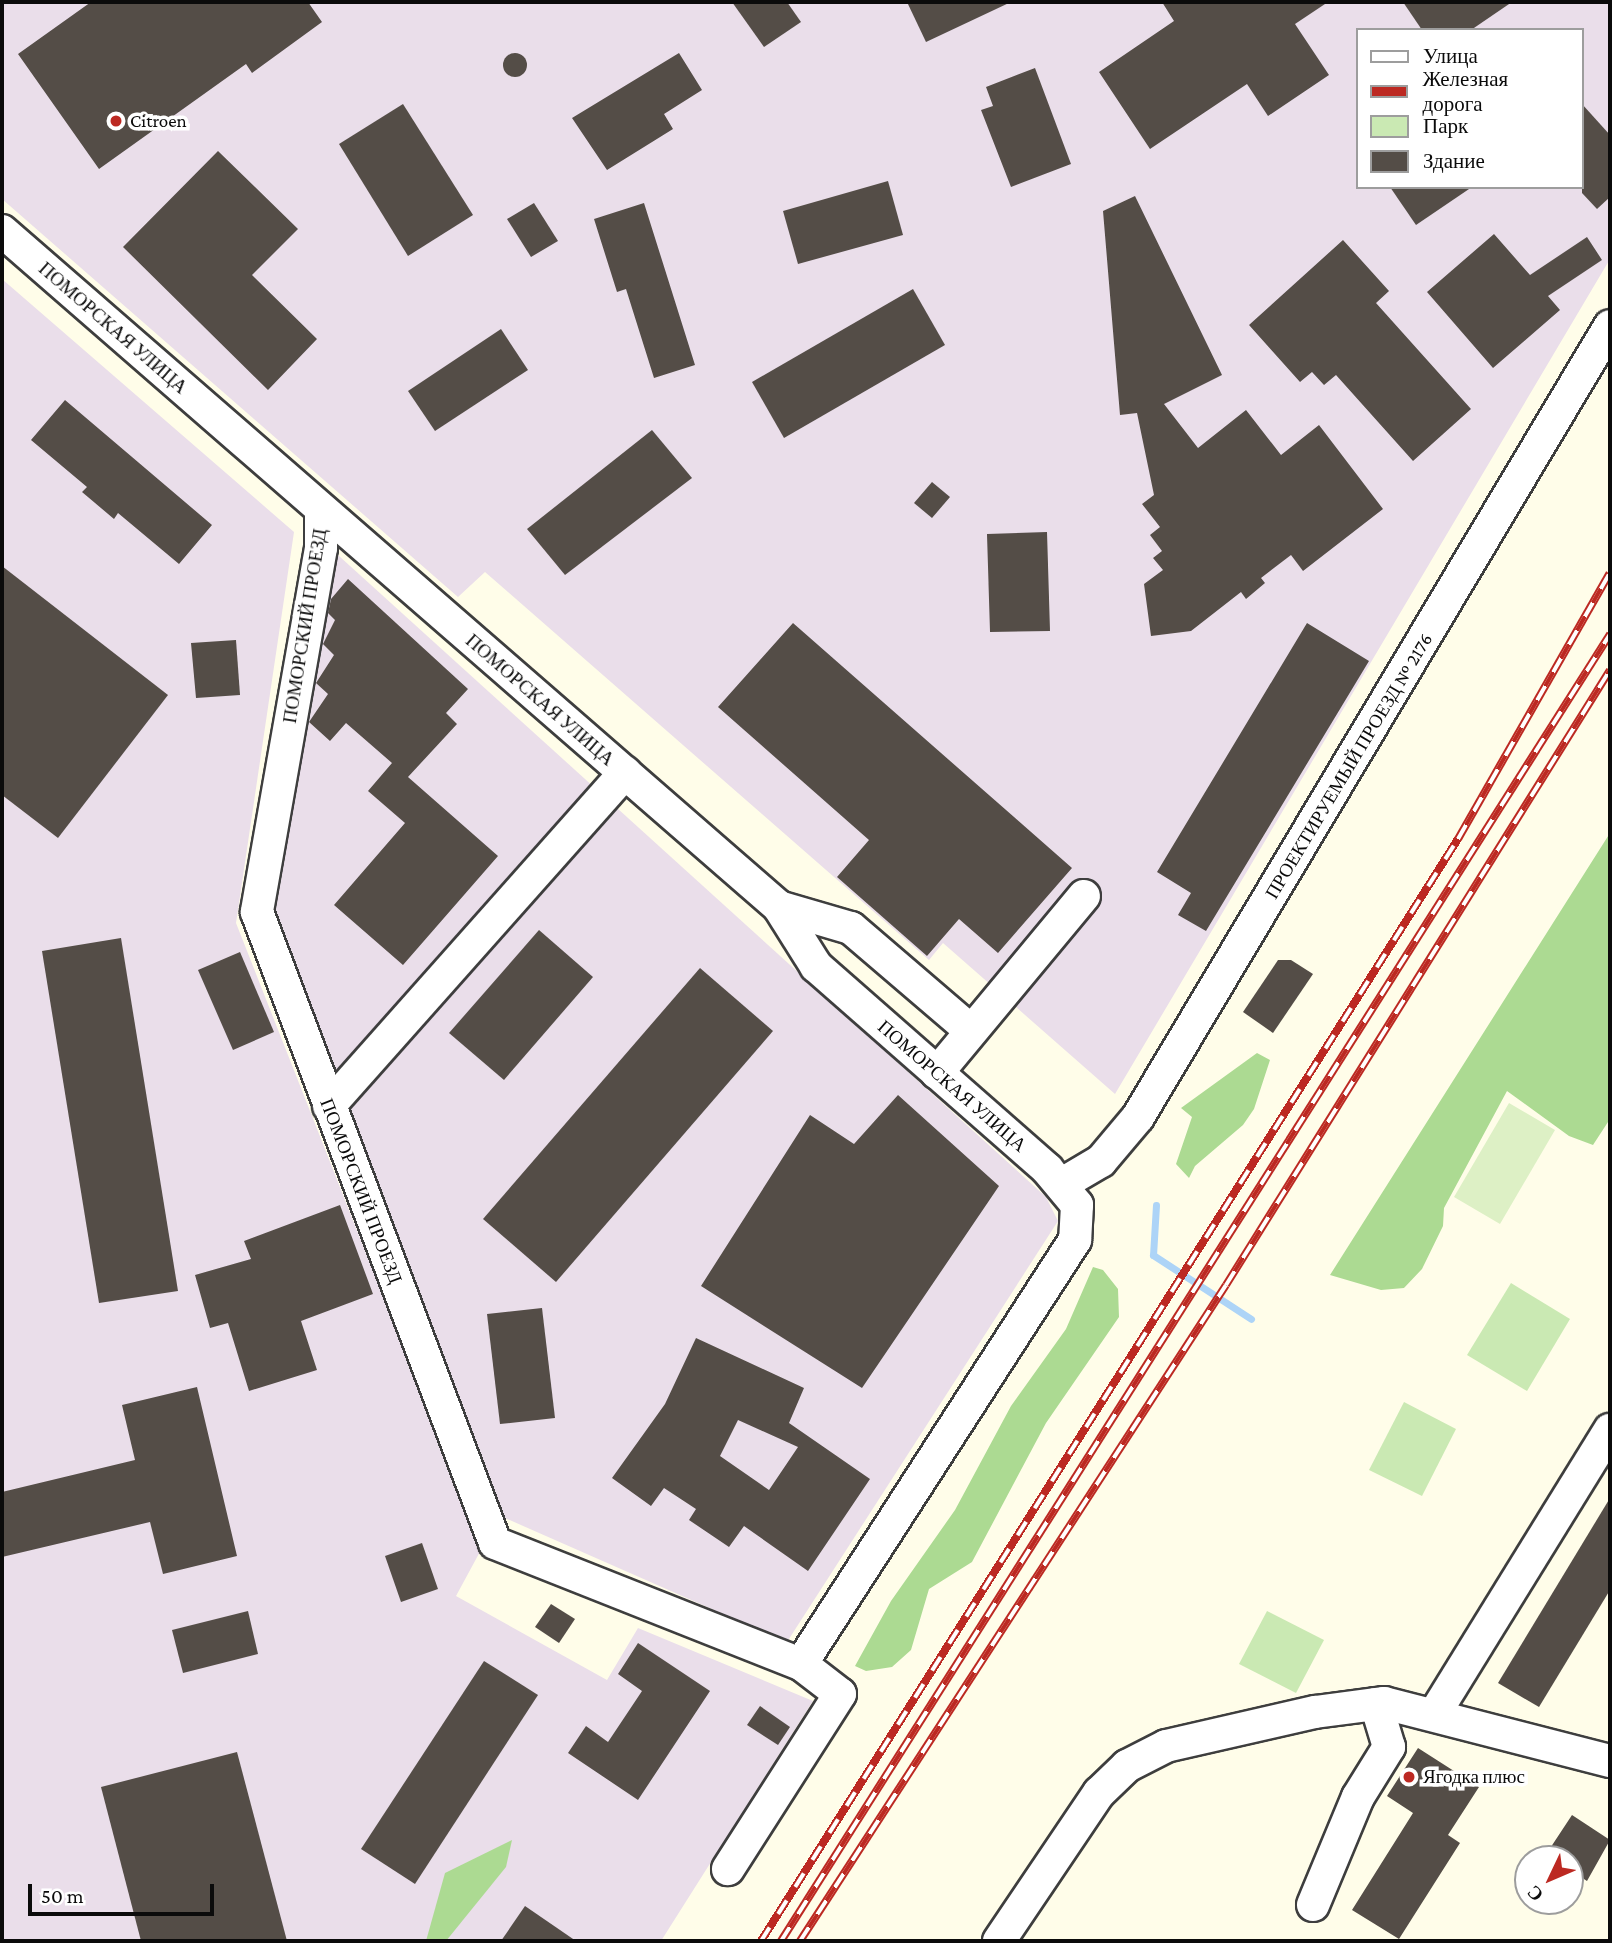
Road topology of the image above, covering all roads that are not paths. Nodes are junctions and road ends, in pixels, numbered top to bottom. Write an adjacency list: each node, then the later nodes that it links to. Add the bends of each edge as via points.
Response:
1 (2, 231): 3 (street, ПОМОРСКАЯ УЛИЦА)
2 (1610, 326): 10 (street, ПРОЕКТИРУЕМЫЙ ПРОЕЗД № 2176, via 1138,1117 1101,1161)
3 (321, 510): 4 (street, ПОМОРСКАЯ УЛИЦА); 9 (street, ПОМОРСКИЙ ПРОЕЗД, via 321,548 257,912)
4 (625, 773): 6 (street, ПОМОРСКАЯ УЛИЦА); 9 (street)
5 (1084, 896): 7 (street)
6 (779, 907): 7 (street, via 851,929); 8 (street, ПОМОРСКАЯ УЛИЦА, via 816,966)
7 (970, 1030): 8 (street)
8 (937, 1073): 10 (street, ПОМОРСКАЯ УЛИЦА)
9 (329, 1106): 12 (street, ПОМОРСКИЙ ПРОЕЗД, via 495,1543)
10 (1062, 1184): 12 (street, via 1077,1205 1075,1240)
11 (1610, 1430): 14 (street)
12 (801, 1664): 16 (street, ПОМОРСКИЙ ПРОЕЗД, via 840,1694)
13 (1376, 1704): 14 (street); 17 (street, via 1389,1747 1357,1797); 18 (street, via 1166,1746 1127,1766 1099,1793)
14 (1435, 1713): 15 (street)
15 (1610, 1760)
16 (728, 1869)
17 (1313, 1905)
18 (999, 1941)

